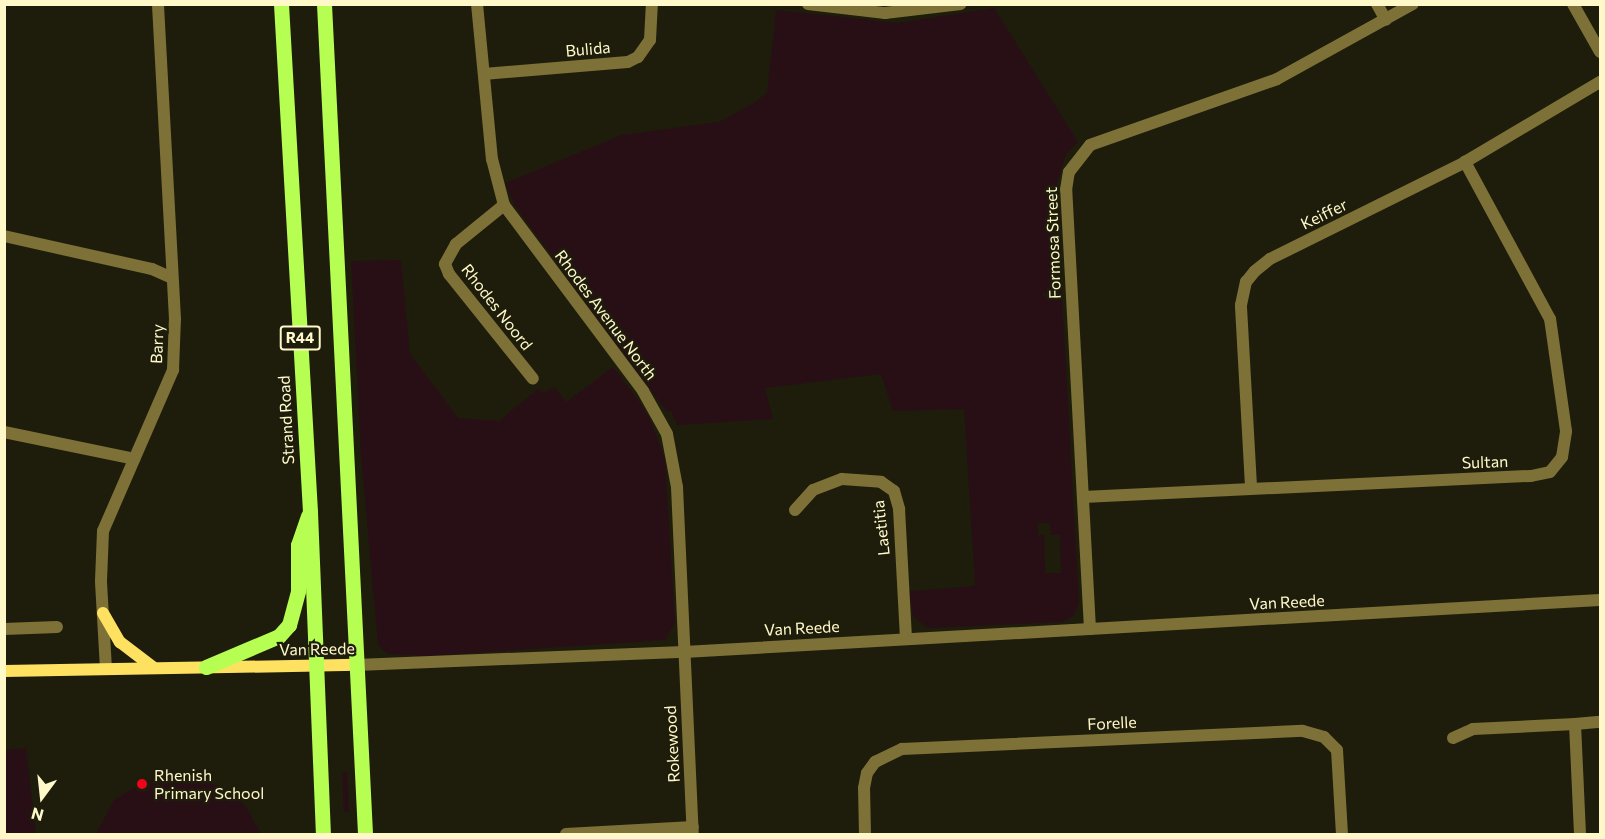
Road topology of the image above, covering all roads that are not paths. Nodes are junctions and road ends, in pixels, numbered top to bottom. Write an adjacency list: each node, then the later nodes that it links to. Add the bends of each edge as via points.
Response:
1 (158, 4): 18 (street, Barry)
2 (281, 4): 25 (main road, Strand Road / R44)
3 (324, 4): 33 (main road, R44)
4 (477, 4): 13 (street, Rhodes Avenue North)
5 (652, 4): 13 (street, Bulida, via 650,40 638,57 628,62)
6 (808, 4): 7 (street, via 885,13)
7 (960, 4)
8 (1377, 4): 11 (street)
9 (1413, 4): 11 (street, Formosa Street)
10 (1573, 4): 12 (street)
11 (1386, 20): 23 (street, Formosa Street, via 1277,79 1110,136 1078,156 1069,172 1066,190)
12 (1600, 52)
13 (484, 74): 16 (street, Rhodes Avenue North, via 492,159)
14 (1600, 82): 15 (street, Keiffer)
15 (1465, 162): 22 (street, Keiffer, via 1270,259 1246,282 1240,305); 22 (street, Sultan, via 1550,319 1566,431 1566,447 1557,465 1550,472 1532,476)
16 (504, 206): 19 (street, Rhodes Noord, via 456,244 445,264); 32 (street, Rhodes Avenue North, via 643,391 667,434 677,487)
17 (4, 236): 18 (street, via 134,265)
18 (172, 278): 21 (street, Barry, via 173,369)
19 (533, 380)
20 (4, 432): 21 (street)
21 (134, 459): 27 (street, Barry, via 103,531)
22 (1251, 486): 23 (street, Sultan)
23 (1083, 497): 30 (street, Formosa Street)
24 (795, 510): 31 (street, Laetitia, via 813,490 842,479 881,482 894,491 899,509)
25 (310, 512): 34 (main road, Strand Road / R44); 35 (main road, via 300,534 298,591 289,625 279,636)
26 (1600, 600): 30 (street, Van Reede)
27 (103, 613): 36 (street, via 120,642); 37 (street, Barry)
28 (57, 627): 29 (street)
29 (4, 629)
30 (1090, 629): 31 (street, Van Reede)
31 (906, 639): 32 (street, Van Reede)
32 (684, 652): 33 (street, Van Reede); 42 (street, Rokewood)
33 (357, 665): 34 (street, Van Reede); 44 (main road, R44)
34 (315, 666): 35 (street, Van Reede); 43 (main road, Strand Road / R44)
35 (206, 667): 36 (street, Van Reede)
36 (154, 668): 37 (street, Van Reede)
37 (106, 669): 38 (street, Van Reede)
38 (4, 671)
39 (1600, 722): 40 (street)
40 (1575, 723): 41 (street, via 1473,729); 48 (street)
41 (1453, 738)
42 (693, 831): 45 (street)
43 (323, 834)
44 (365, 834)
45 (566, 834)
46 (865, 834): 47 (street, Forelle, via 867,773 875,762 902,749 1303,731 1324,737 1337,750)
47 (1342, 834)
48 (1580, 834)

